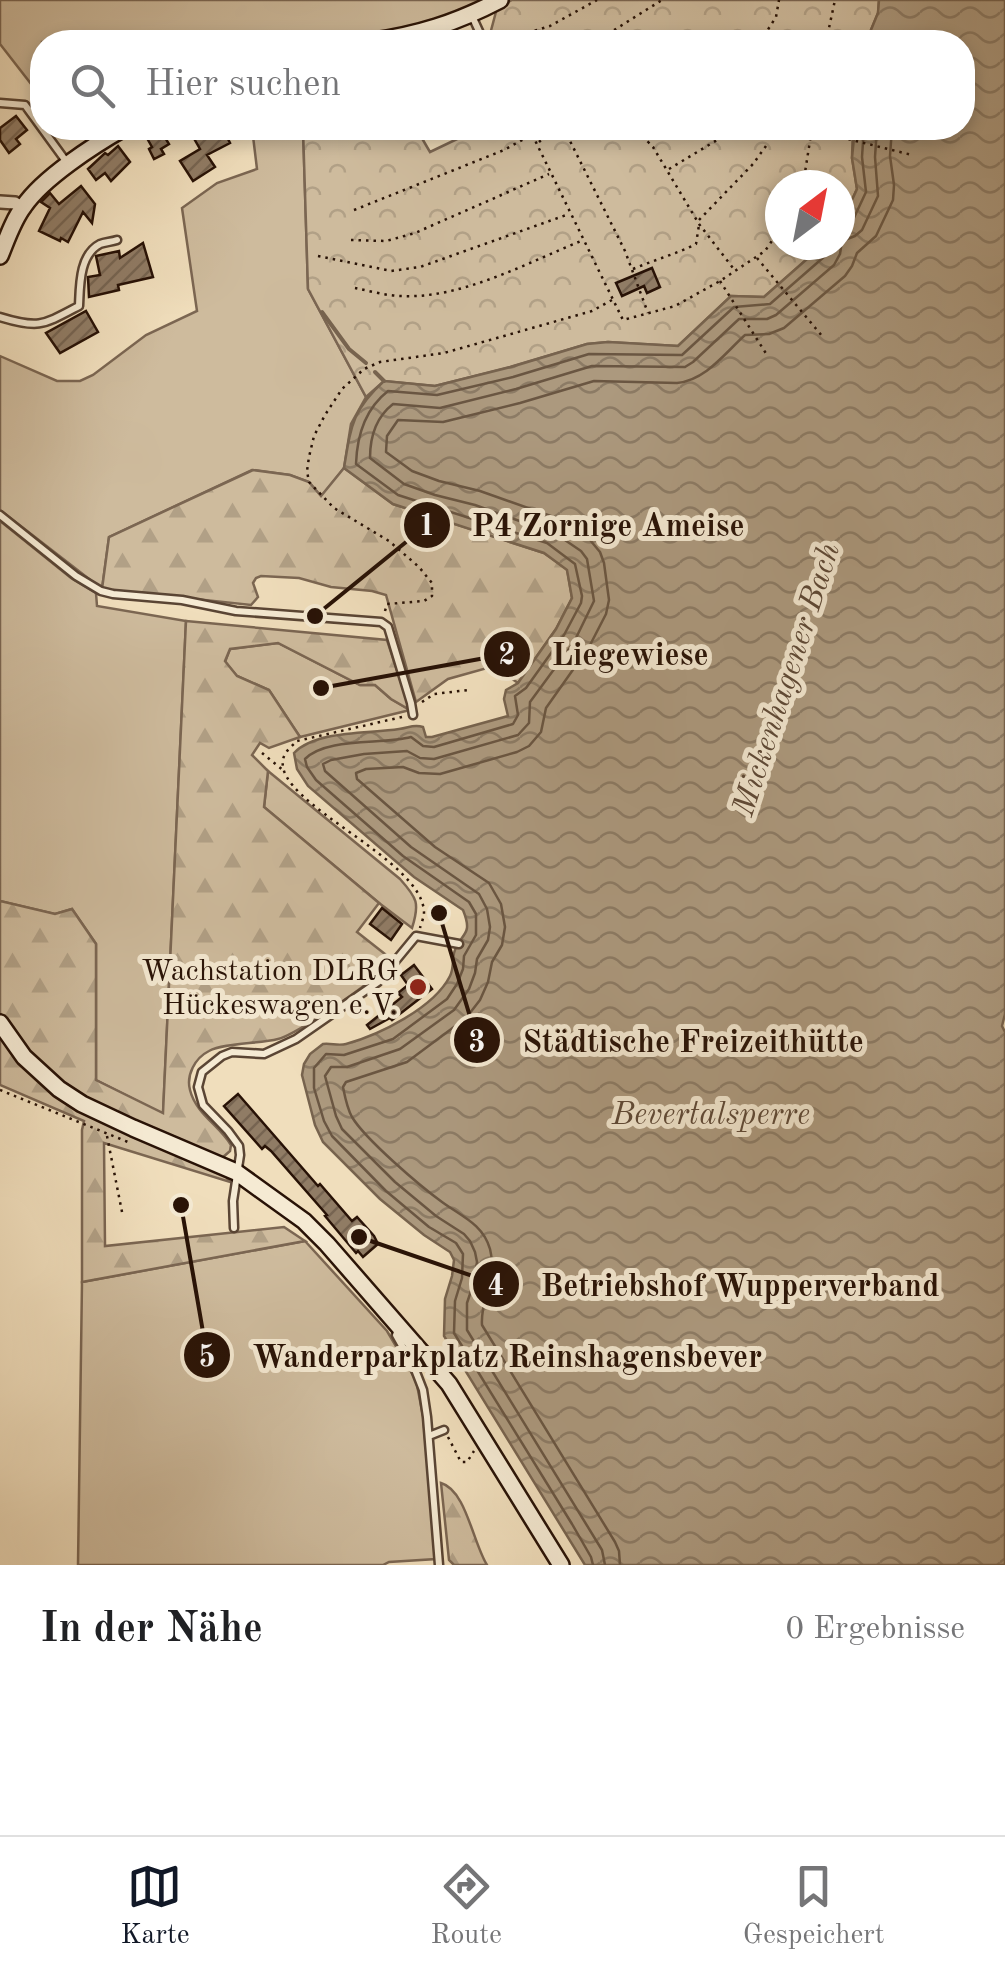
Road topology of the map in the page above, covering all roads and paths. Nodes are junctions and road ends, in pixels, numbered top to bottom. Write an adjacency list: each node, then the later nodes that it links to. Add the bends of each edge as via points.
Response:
1 (500, 0): 6 (street)
2 (598, 0): 9 (path)
3 (662, 0): 10 (path)
4 (779, 0): 11 (path)
5 (835, 0): 12 (path)
6 (471, 15): 7 (street); 8 (lane)
7 (432, 30)
8 (478, 30)
9 (537, 30)
10 (614, 30)
11 (768, 30)
12 (829, 30)
13 (0, 103): 14 (lane, via 25,105)
14 (30, 112)
15 (50, 140): 28 (lane)
16 (107, 140): 28 (street)
17 (522, 140): 34 (path)
18 (535, 140): 25 (path)
19 (540, 140): 25 (path)
20 (569, 140): 44 (path)
21 (645, 140): 29 (path)
22 (717, 140): 29 (path)
23 (810, 140): 30 (path)
24 (855, 140): 27 (path)
25 (537, 143): 31 (path)
26 (766, 146): 36 (path)
27 (912, 155)
28 (69, 166): 33 (street)
29 (667, 170): 36 (path)
30 (805, 170)
31 (550, 174): 35 (path); 38 (path, via 416,233)
32 (0, 202): 33 (street)
33 (22, 207): 41 (street)
34 (354, 210)
35 (570, 214): 39 (path); 42 (path, via 420,267 391,271)
36 (699, 222): 44 (path, via 696,244); 45 (path)
37 (117, 240): 50 (lane, via 98,245 88,258 79,306 39,325)
38 (351, 240)
39 (582, 241): 47 (path, via 438,294); 48 (path)
40 (765, 251): 43 (path)
41 (0, 256)
42 (318, 256)
43 (757, 258): 45 (path); 51 (path)
44 (632, 269): 49 (path)
45 (734, 270): 46 (path)
46 (720, 281): 49 (path); 52 (path)
47 (355, 288)
48 (612, 300): 49 (path, via 623,320); 54 (path, via 444,353 380,362 342,389 314,436 309,482 432,583 432,596 424,601 387,604)
49 (648, 313)
50 (0, 316)
51 (822, 336)
52 (766, 355)
53 (0, 515): 54 (lane, via 76,576 113,594)
54 (381, 622): 56 (lane)
55 (468, 690): 56 (path, via 434,694)
56 (412, 712): 58 (path, via 305,738 286,752)
57 (262, 753): 58 (path)
58 (284, 771): 59 (path, via 296,790 411,884 424,912)
59 (416, 936): 60 (lane); 63 (lane, via 378,982 296,1039 264,1054 232,1052 207,1066 199,1097 238,1146)
60 (459, 944)
61 (0, 1023): 63 (street, via 41,1074 82,1104)
62 (0, 1090): 64 (path, via 106,1134)
63 (236, 1172): 65 (lane); 66 (street, via 304,1220)
64 (123, 1217)
65 (234, 1228)
66 (400, 1326): 68 (lane, via 396,1335 423,1390); 71 (street, via 459,1399)
67 (444, 1430): 68 (lane); 69 (path, via 462,1462)
68 (429, 1436): 70 (lane)
69 (475, 1444)
70 (439, 1565)
71 (562, 1565)

